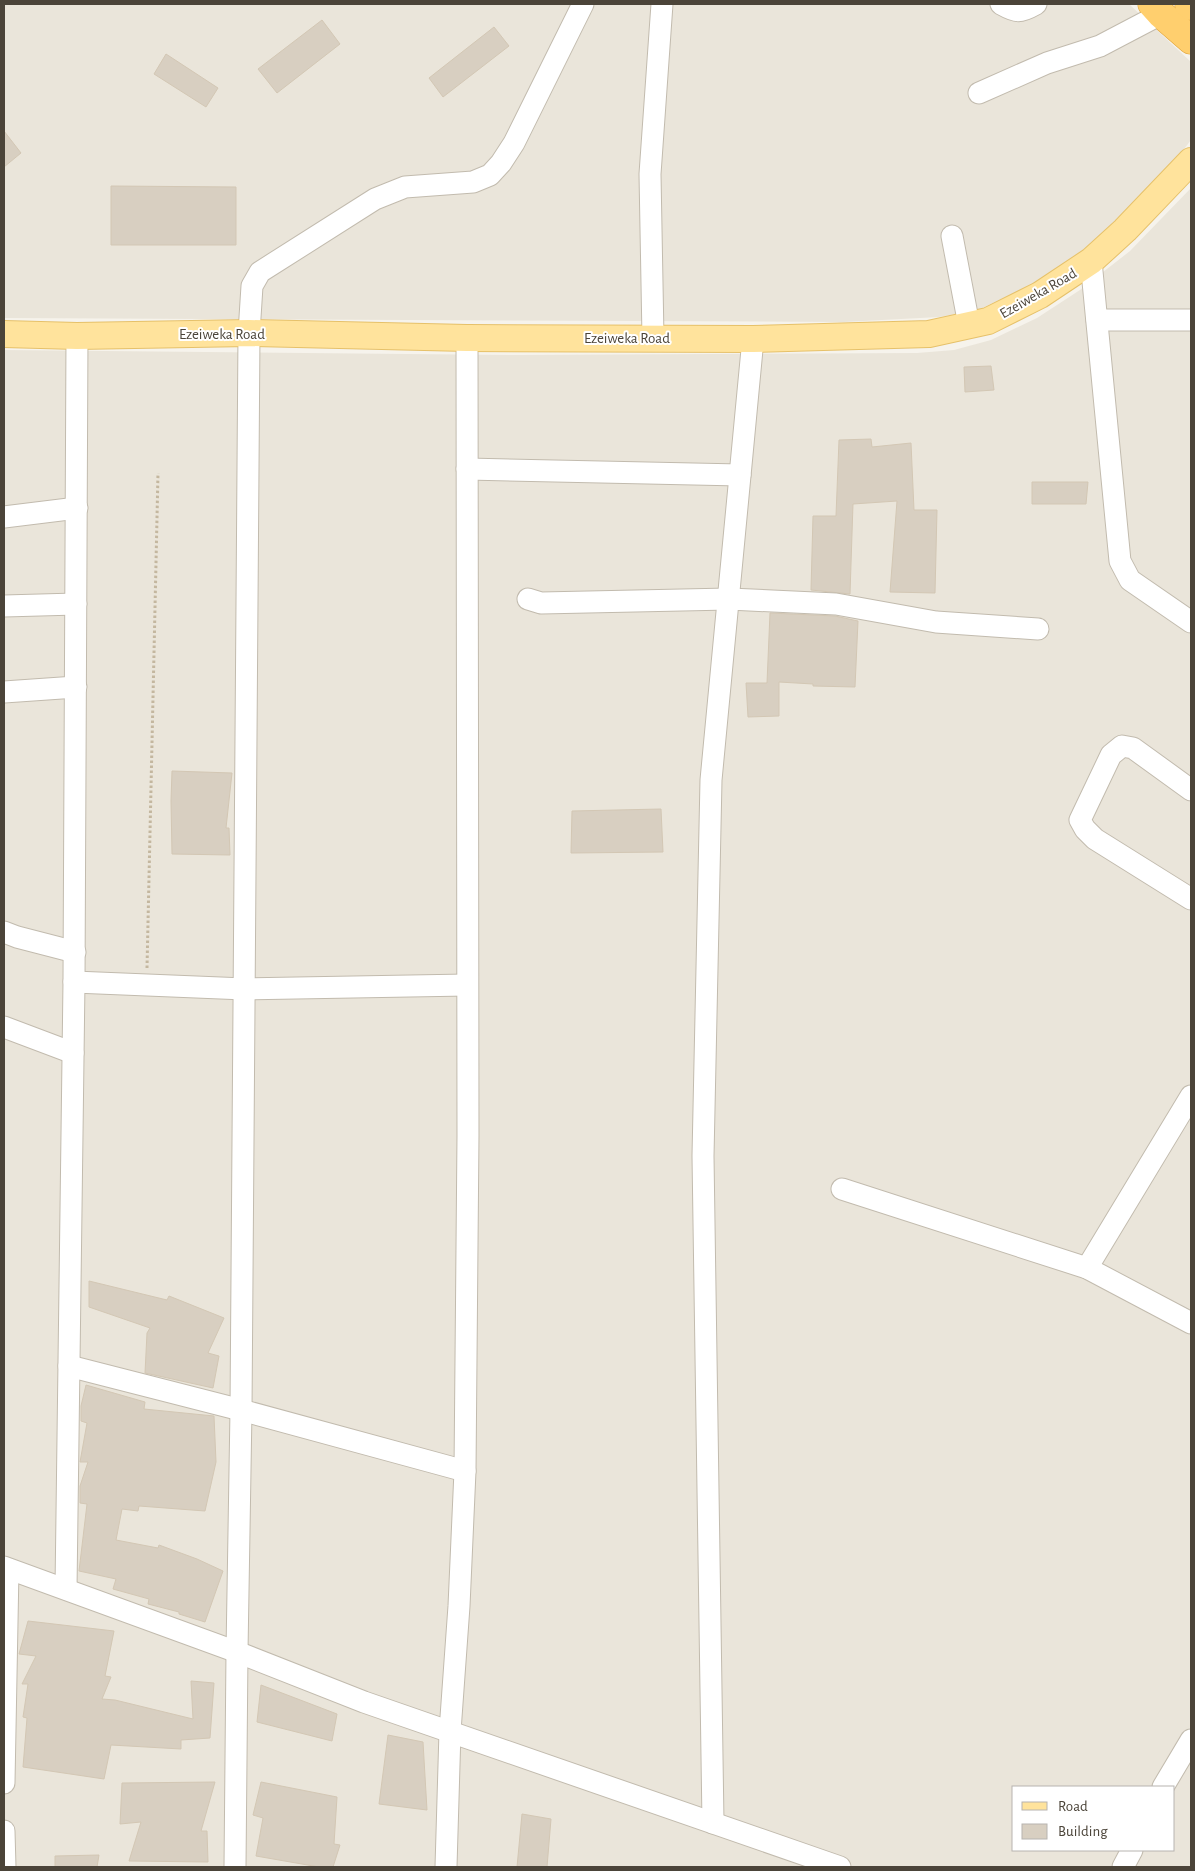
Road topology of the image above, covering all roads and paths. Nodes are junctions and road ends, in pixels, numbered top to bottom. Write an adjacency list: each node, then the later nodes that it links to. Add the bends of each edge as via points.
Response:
1 (583, 4): 14 (street, via 514,144 490,175 472,182 405,188 375,199 260,272 252,286)
2 (662, 4): 18 (street, via 650,174)
3 (1001, 4): 4 (street, via 1014,11)
4 (1036, 4)
5 (1156, 9): 6 (highway); 7 (street, via 1100,46 1047,63)
6 (1191, 40)
7 (979, 94)
8 (1191, 161): 10 (main road, Ezeiweka Road)
9 (952, 236): 13 (street)
10 (1091, 261): 11 (street); 13 (main road, Ezeiweka Road, via 1040,295 988,321)
11 (1097, 320): 12 (street); 29 (street, via 1120,561 1130,580)
12 (1191, 320)
13 (969, 325): 19 (main road, Ezeiweka Road, via 929,334)
14 (248, 333): 16 (main road, Ezeiweka Road); 17 (main road, Ezeiweka Road); 40 (street)
15 (4, 334): 16 (main road, Ezeiweka Road)
16 (78, 336): 23 (street)
17 (467, 338): 18 (main road, Ezeiweka Road); 20 (street)
18 (653, 338): 19 (main road, Ezeiweka Road)
19 (753, 338): 22 (street)
20 (467, 468): 22 (street); 39 (street)
21 (158, 473): 38 (path)
22 (740, 475): 26 (street)
23 (77, 508): 24 (street); 27 (street)
24 (4, 517)
25 (528, 599): 26 (street, via 541,603)
26 (729, 599): 30 (street, via 836,604 936,622); 58 (street, via 712,780 704,1156)
27 (76, 604): 28 (street); 31 (street)
28 (4, 606)
29 (1191, 622)
30 (1038, 629)
31 (76, 687): 32 (street); 36 (street)
32 (4, 692)
33 (1191, 790): 34 (street, via 1133,748 1122,746 1111,755 1080,820 1095,840)
34 (1191, 899)
35 (4, 932): 36 (street)
36 (74, 952): 37 (street)
37 (74, 982): 38 (street); 42 (street)
38 (146, 984): 40 (street)
39 (467, 985): 40 (street); 49 (street)
40 (245, 989): 48 (street)
41 (4, 1027): 42 (street)
42 (73, 1053): 47 (street)
43 (1191, 1096): 45 (street)
44 (842, 1189): 45 (street)
45 (1087, 1268): 46 (street)
46 (1191, 1323)
47 (69, 1366): 48 (street); 51 (street)
48 (241, 1410): 49 (street); 52 (street)
49 (465, 1471): 54 (street)
50 (6, 1568): 51 (street); 53 (street)
51 (66, 1589): 52 (street)
52 (237, 1652): 54 (street); 62 (street)
53 (5, 1666): 56 (street)
54 (450, 1732): 58 (street); 63 (street)
55 (1191, 1740): 57 (street)
56 (4, 1783)
57 (1164, 1786)
58 (712, 1823): 64 (street)
59 (4, 1831): 61 (street)
60 (1131, 1851): 65 (street)
61 (5, 1867)
62 (235, 1867)
63 (446, 1867)
64 (840, 1867)
65 (1123, 1867)

